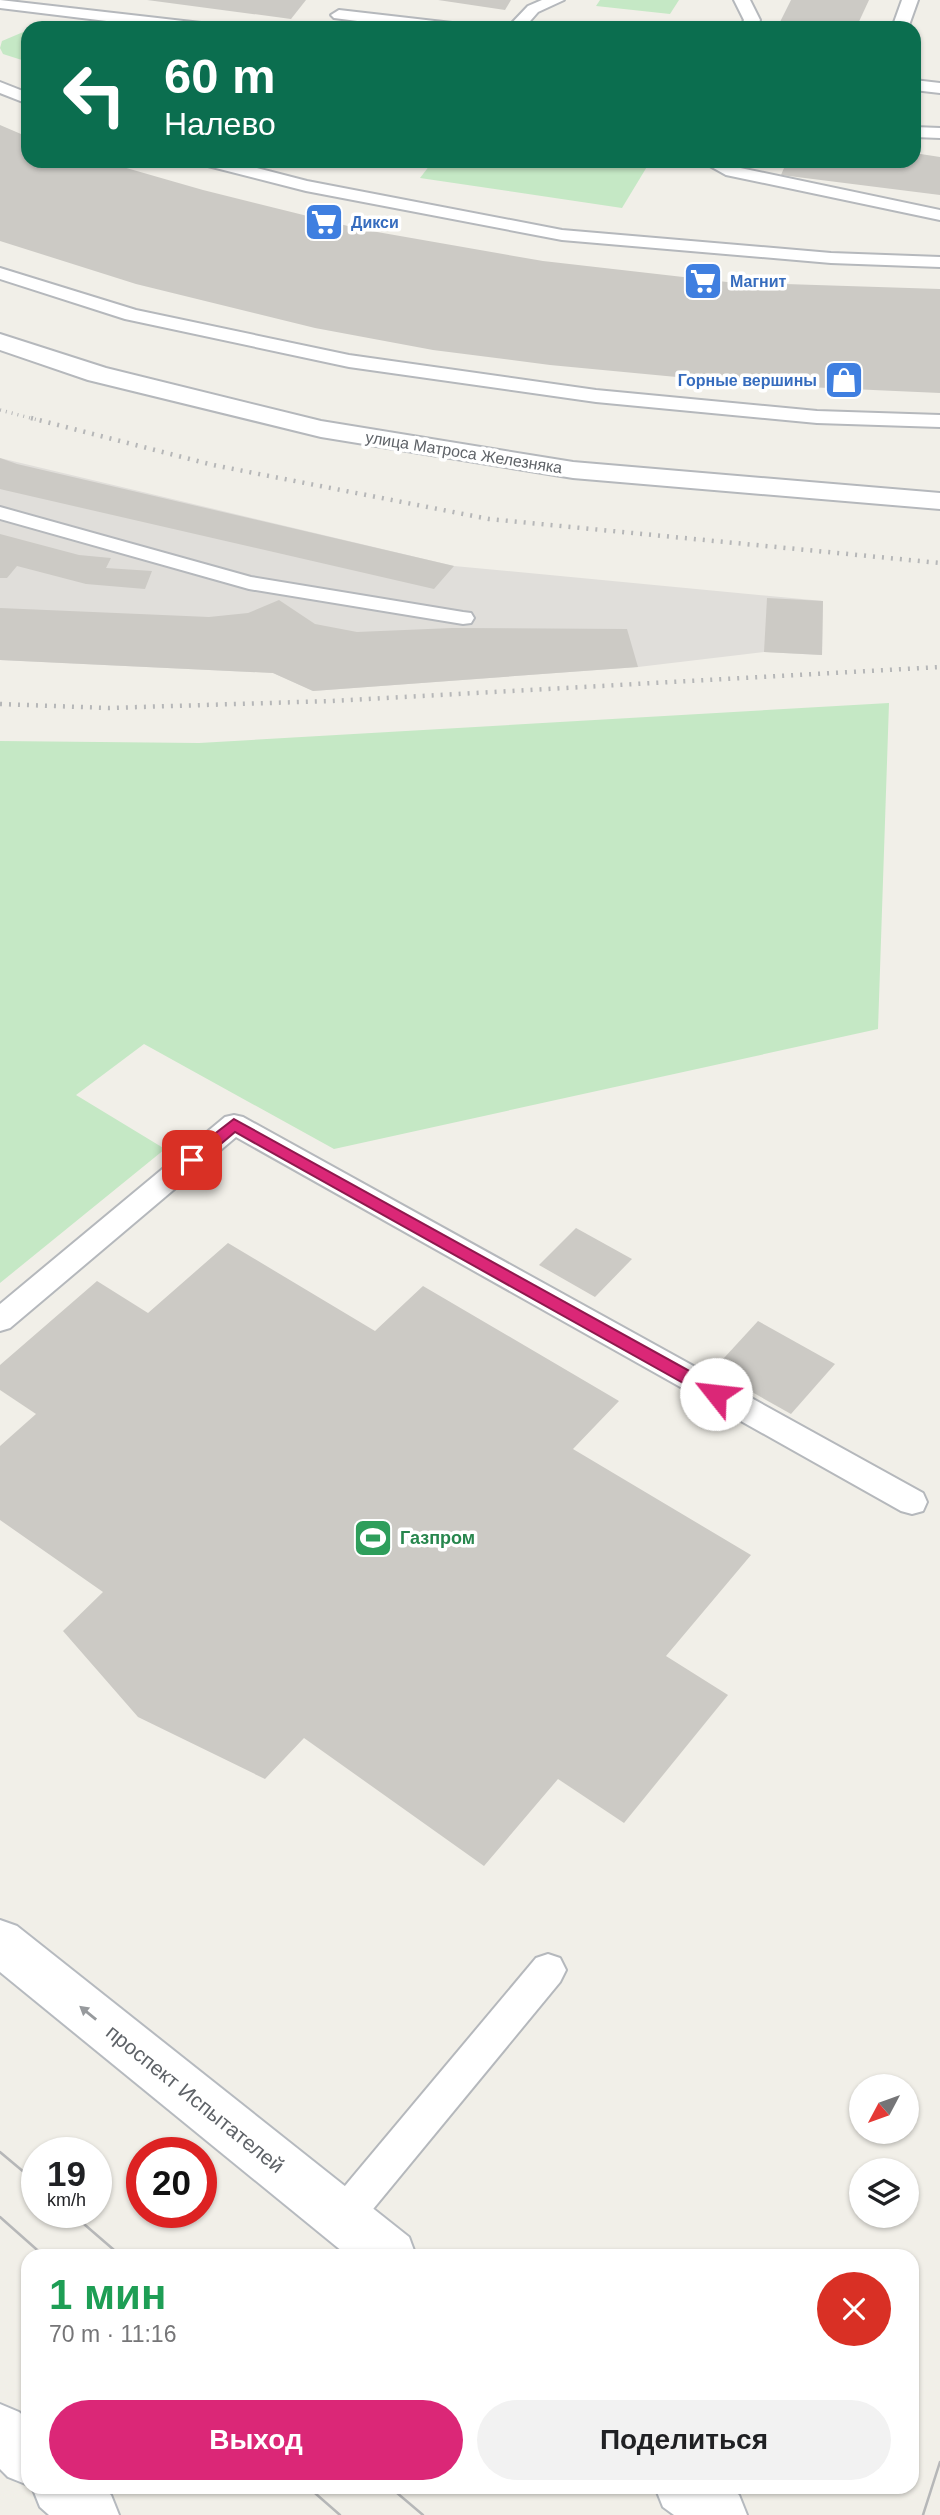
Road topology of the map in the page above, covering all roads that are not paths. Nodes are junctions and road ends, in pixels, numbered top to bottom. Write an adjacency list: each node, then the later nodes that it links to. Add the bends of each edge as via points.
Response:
1 (349, 0): 6 (lane)
2 (556, 0): 10 (lane, via 533,9)
3 (741, 0): 11 (lane)
4 (910, 0): 12 (lane)
5 (0, 3): 7 (lane)
6 (339, 15): 8 (lane); 9 (lane)
7 (145, 21)
8 (334, 21)
9 (391, 21)
10 (521, 21)
11 (752, 21)
12 (902, 21)
13 (921, 86): 15 (lane)
14 (0, 87): 16 (lane)
15 (940, 88)
16 (21, 96)
17 (921, 132): 18 (lane)
18 (940, 133)
19 (237, 168): 22 (lane, via 306,186 562,235 831,258)
20 (722, 168): 21 (lane)
21 (940, 215)
22 (940, 261)
23 (0, 272): 25 (lane, via 132,315 349,361 596,396 817,417)
24 (0, 342): 26 (street, улица Матроса Железняка, via 97,374 321,429 573,470)
25 (940, 421)
26 (940, 501)
27 (0, 513): 28 (lane, via 248,583)
28 (463, 618)
29 (0, 1320): 30 (lane, via 234,1124)
30 (912, 1502)
31 (0, 1942): 33 (street, проспект Испытателей, one-way to 31)
32 (548, 1970): 33 (lane)
33 (342, 2218): 34 (street, проспект Испытателей)
34 (381, 2249)
35 (0, 2431): 36 (street)
36 (21, 2450)
37 (68, 2494): 39 (street)
38 (692, 2494): 40 (street)
39 (91, 2515)
40 (719, 2515)

